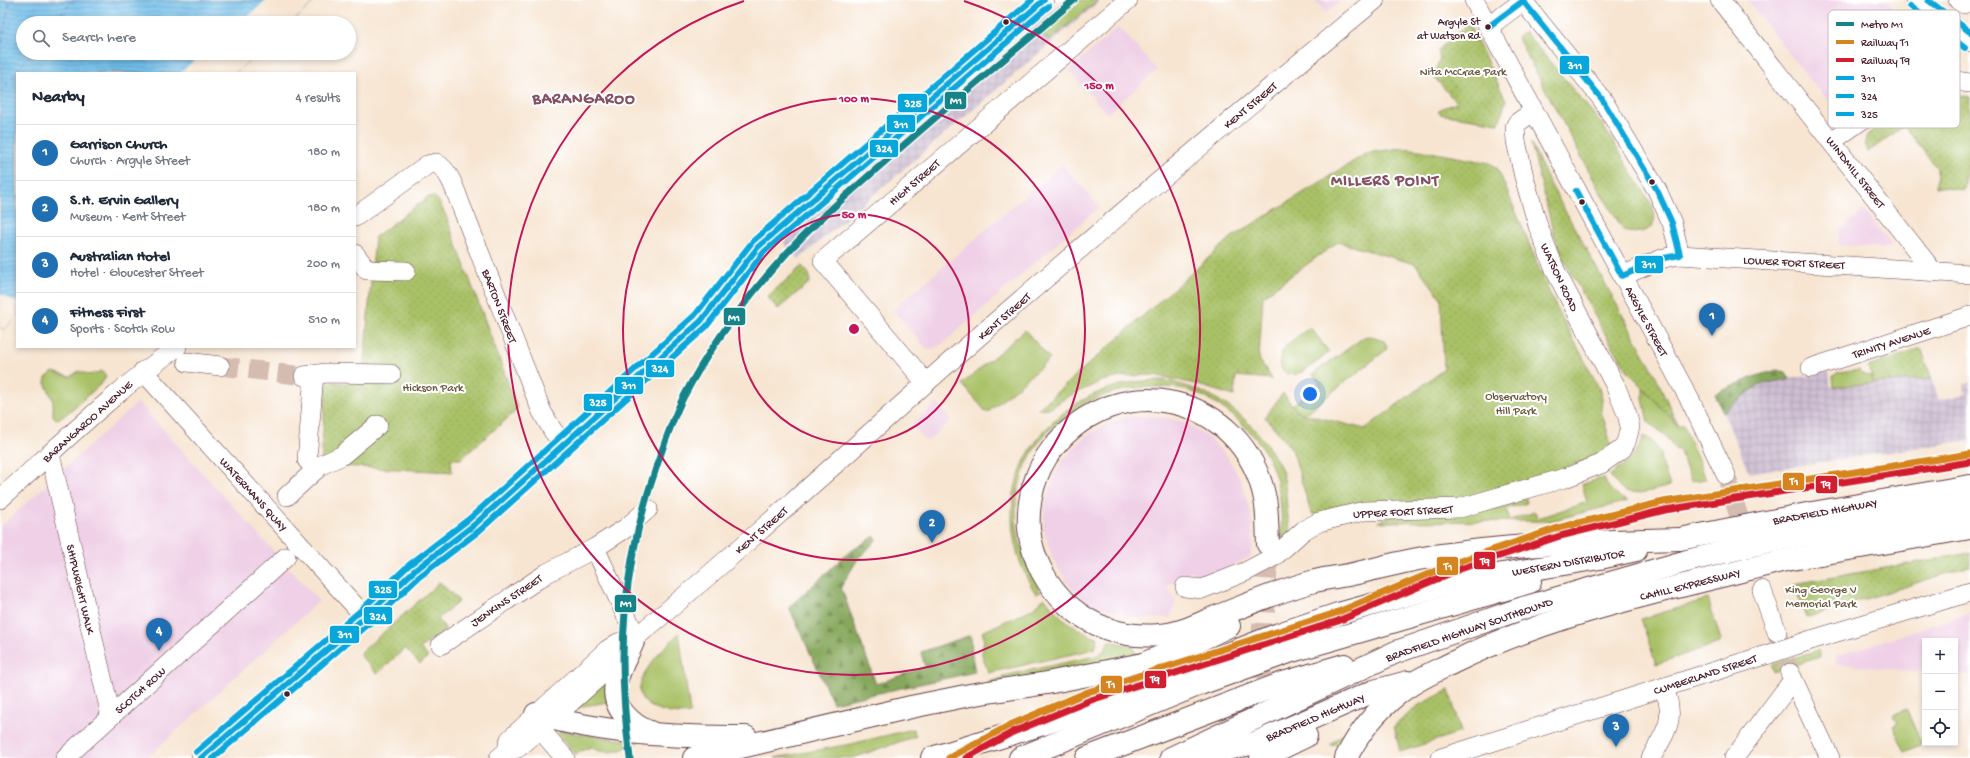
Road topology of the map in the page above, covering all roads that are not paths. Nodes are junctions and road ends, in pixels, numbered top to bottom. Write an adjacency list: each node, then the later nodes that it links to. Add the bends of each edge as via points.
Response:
1 (1044, 0): 31 (street, via 758,247 701,321)
2 (1128, 0): 28 (street, HIGH STREET, via 823,261)
3 (1375, 0): 28 (street, KENT STREET, via 1184,160)
4 (1474, 0): 9 (street, ARGYLE STREET)
5 (1523, 0): 9 (street); 16 (street, via 1602,99 1657,190 1672,223)
6 (1720, 0): 14 (street, WINDMILL STREET)
7 (1916, 0): 8 (street)
8 (1928, 10)
9 (1488, 27): 12 (street, ARGYLE STREET)
10 (1960, 82): 11 (street)
11 (1970, 83)
12 (1534, 111): 21 (street, ARGYLE STREET); 30 (street, WATSON ROAD, via 1515,127 1521,164 1538,226 1555,270 1622,400 1630,427)
13 (1849, 128): 14 (street)
14 (1832, 141): 18 (street, WINDMILL STREET)
15 (356, 216): 31 (street, BARTON STREET, via 427,165 440,165 454,188 542,412)
16 (1680, 254): 18 (street, LOWER FORT STREET); 21 (street, LOWER FORT STREET, via 1657,260)
17 (356, 255): 19 (street, via 367,270)
18 (1932, 270): 20 (street, LOWER FORT STREET)
19 (406, 272)
20 (1970, 274)
21 (1622, 276): 34 (street, ARGYLE STREET, via 1691,402)
22 (1970, 316): 25 (street, TRINITY AVENUE)
23 (182, 354): 24 (street); 26 (street, BARANGAROO AVENUE)
24 (220, 366)
25 (1811, 368)
26 (143, 371): 37 (street, BARANGAROO AVENUE); 51 (street, WATERMANS QUAY)
27 (391, 374): 33 (street, via 309,375 307,460)
28 (926, 383): 54 (street, KENT STREET)
29 (378, 425): 33 (street, via 341,456)
30 (1626, 442): 48 (street, UPPER FORT STREET, via 1622,449 1610,458 1565,478 1460,508 1364,511 1319,522 1304,530 1275,556 1247,571 1202,589)
31 (564, 444): 51 (street, via 463,535 414,571)
32 (52, 462): 60 (street, SHIPWRIGHT WALK)
33 (316, 470): 36 (street)
34 (1726, 475)
35 (1970, 486): 41 (highway, BRADFIELD HIGHWAY, bridge, via 1815,512)
36 (287, 496)
37 (0, 499)
38 (1970, 507): 46 (highway, BRADFIELD HIGHWAY, bridge, via 1770,541)
39 (648, 509): 43 (street, via 626,528)
40 (1970, 528): 57 (highway, CAHILL EXPRESSWAY, bridge, via 1781,561 1618,602 1471,653)
41 (1680, 539): 45 (highway, WESTERN DISTRIBUTOR); 47 (highway, via 1565,542 1512,547 1412,560)
42 (1268, 544): 47 (highway, via 1265,498 1255,469 1237,441 1211,418 1192,408 1167,401 1121,403 1106,407 1077,423 1058,441 1045,459 1037,476 1030,504 1030,534 1039,566 1046,579 1061,598 1085,619 1119,633 1137,636 1177,633 1281,592 1315,581)
43 (595, 548): 54 (street); 55 (street, JENKINS STREET, via 547,573)
44 (286, 557): 60 (street, SCOTCH ROW)
45 (1600, 558): 52 (highway, via 1535,580); 72 (highway, WESTERN DISTRIBUTOR, via 1454,582 1338,614 1272,636 1043,724)
46 (1687, 561): 56 (highway, BRADFIELD HIGHWAY SOUTHBOUND, via 1526,607)
47 (1348, 575): 58 (highway, via 1280,602 1143,664)
48 (1185, 587)
49 (1762, 590): 53 (street)
50 (1970, 592): 59 (street, CUMBERLAND STREET, bridge)
51 (365, 616): 67 (street)
52 (1374, 626): 62 (highway, via 1231,691); 73 (highway, via 1292,651 1214,679)
53 (1777, 632)
54 (635, 640): 61 (street, KENT STREET, via 619,659); 63 (highway, via 616,679 615,696 619,707 628,718 643,730)
55 (441, 644)
56 (1396, 652): 62 (highway, via 1333,667 1283,683); 75 (highway, BRADFIELD HIGHWAY SOUTHBOUND)
57 (1421, 679): 65 (highway, BRADFIELD HIGHWAY, via 1349,701); 78 (highway, via 1400,692 1380,710 1366,726)
58 (1047, 683): 64 (highway, via 975,694); 71 (highway)
59 (1664, 687): 79 (street, CUMBERLAND STREET); 80 (street, via 1670,704 1670,724)
60 (111, 716): 68 (street, SCOTCH ROW)
61 (540, 720): 63 (highway); 66 (street, KENT STREET, via 518,748); 69 (street)
62 (1164, 729): 74 (highway)
63 (655, 734): 64 (highway)
64 (781, 737): 70 (highway)
65 (1258, 750): 76 (highway, BRADFIELD HIGHWAY); 77 (highway)
66 (503, 754)
67 (208, 756)
68 (65, 758)
69 (565, 758)
70 (694, 758)
71 (733, 758)
72 (932, 758)
73 (1020, 758)
74 (1087, 758)
75 (1171, 758)
76 (1185, 758)
77 (1222, 758)
78 (1346, 758)
79 (1441, 758)
80 (1651, 758)
81 (1734, 758): 82 (street, via 1792,676)
82 (1830, 758)

